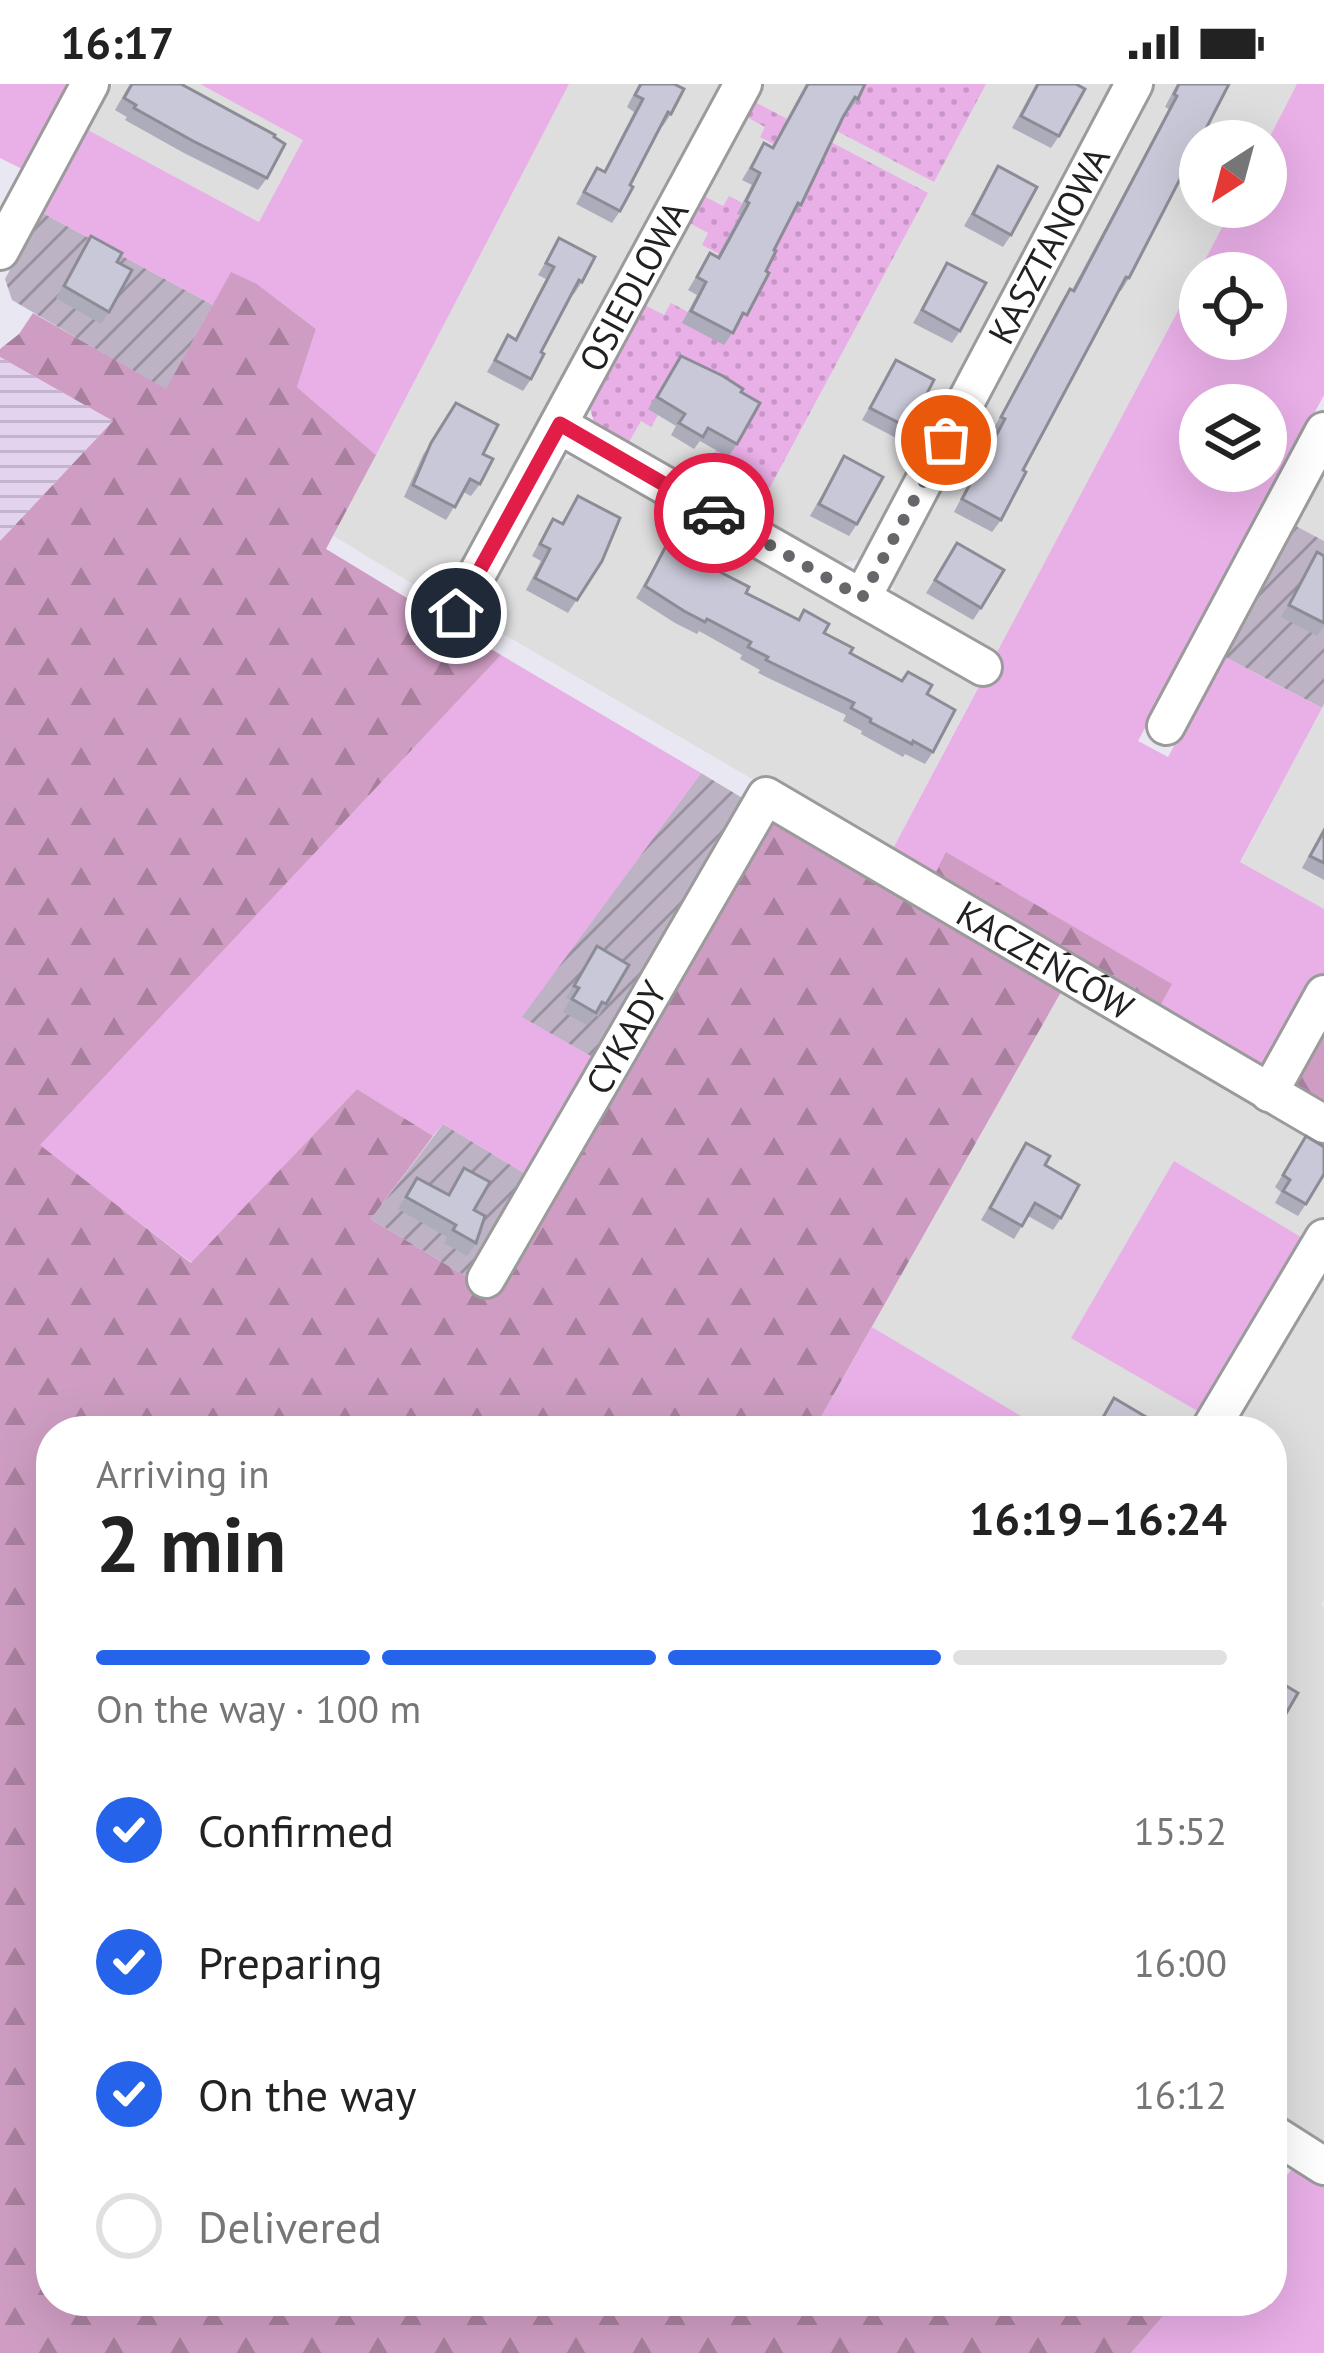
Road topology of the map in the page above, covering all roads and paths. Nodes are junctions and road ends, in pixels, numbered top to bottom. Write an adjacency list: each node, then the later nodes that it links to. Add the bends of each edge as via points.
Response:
1 (90, 84): 4 (street)
2 (743, 84): 5 (street, OSIEDLOWA)
3 (1134, 84): 7 (street, KASZTANOWA)
4 (0, 251)
5 (560, 424): 7 (street); 8 (street, OSIEDLOWA)
6 (1324, 431): 10 (street)
7 (862, 598): 9 (street)
8 (456, 613)
9 (983, 668)
10 (1166, 726)
11 (766, 796): 13 (street, KACZEŃCÓW); 16 (street, CYKADY)
12 (1324, 994): 13 (street)
13 (1269, 1093): 14 (street, KACZEŃCÓW)
14 (1324, 1124)
15 (1324, 1238): 18 (street)
16 (486, 1279)
17 (1324, 1283): 19 (street)
18 (1218, 1416)
19 (1244, 1416)
20 (1287, 2143): 21 (street)
21 (1324, 2166)

